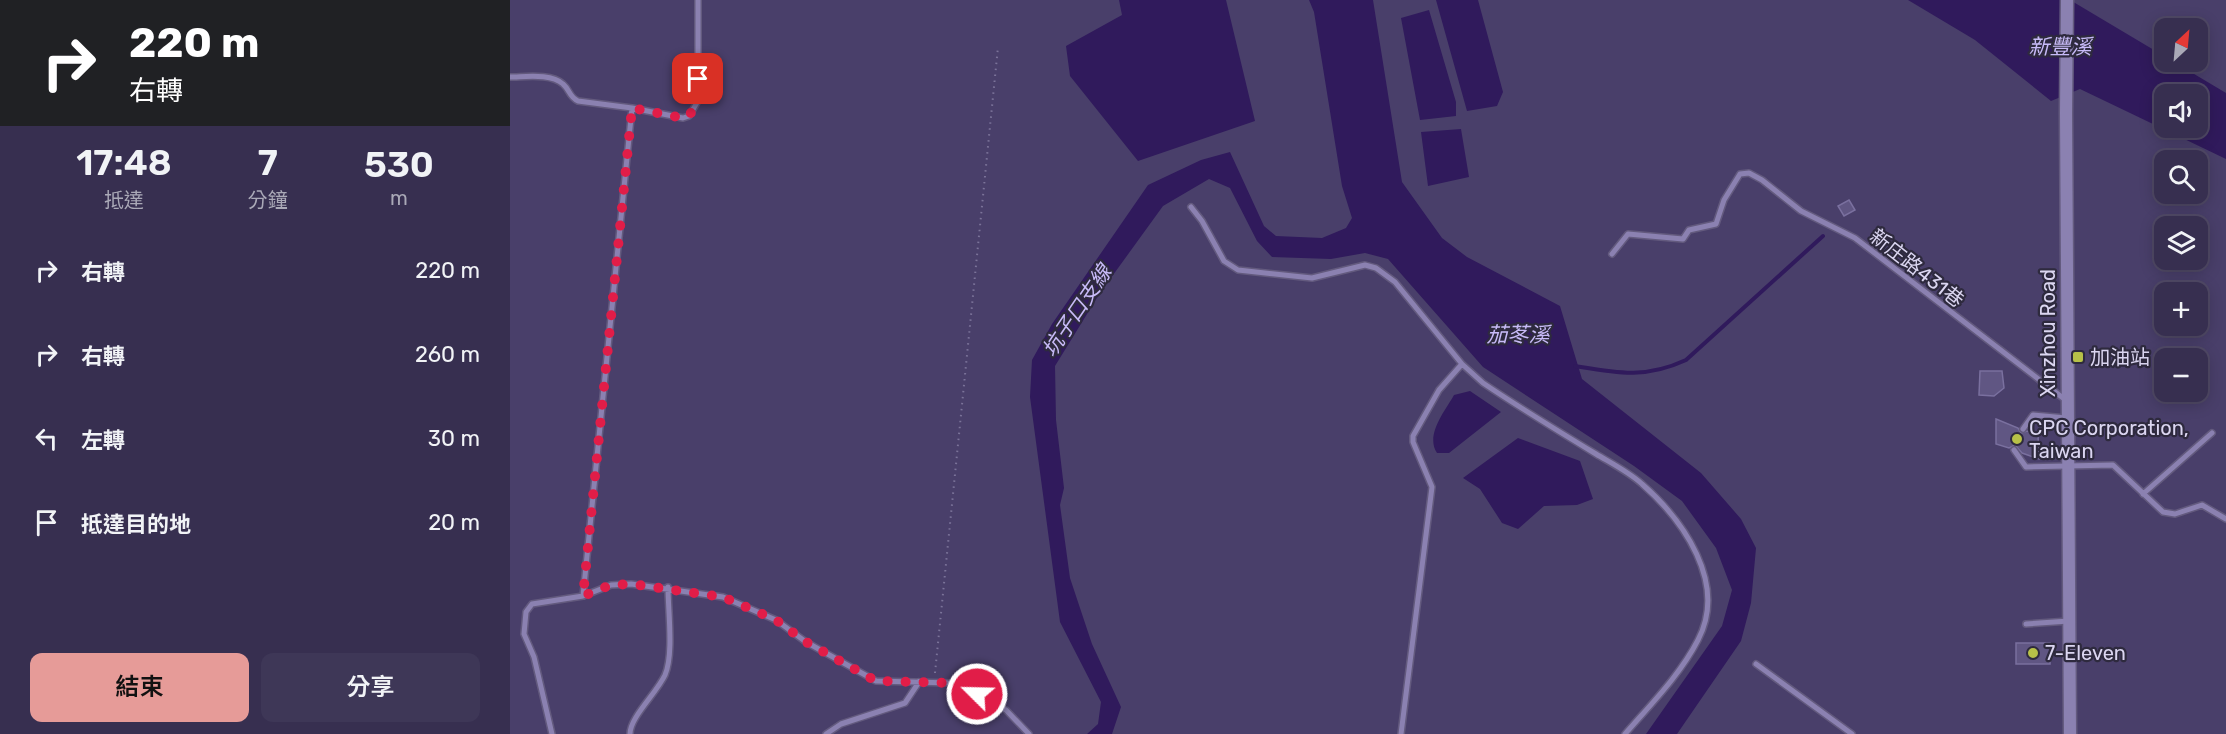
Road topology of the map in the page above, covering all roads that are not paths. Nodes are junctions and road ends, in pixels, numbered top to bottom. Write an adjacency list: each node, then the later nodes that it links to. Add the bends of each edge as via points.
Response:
1 (698, 0): 4 (lane, via 696,107 683,118)
2 (2067, 0): 8 (street, Xinzhou Road)
3 (510, 77): 4 (lane, via 554,78 578,102)
4 (632, 108): 17 (lane)
5 (1191, 207): 7 (lane, via 1224,261 1238,270 1312,278 1365,265 1376,268 1395,282)
6 (1612, 254): 8 (lane, 新庄路431巷, via 1628,234 1683,239 1689,230 1716,224 1740,174 1749,173 1801,211 1855,238)
7 (1462, 364): 26 (lane, via 1439,390 1413,436 1432,487); 27 (lane, via 1505,398 1641,482 1691,540 1702,566 1708,599 1699,639 1673,679)
8 (2068, 402): 9 (street, Xinzhou Road)
9 (2068, 418): 10 (lane, via 2033,415); 13 (street, Xinzhou Road)
10 (2023, 429)
11 (2212, 433): 14 (lane)
12 (2014, 450): 13 (lane, via 2026,467)
13 (2068, 468): 14 (lane, via 2113,465); 18 (street, Xinzhou Road)
14 (2143, 494): 15 (lane, via 2163,512 2175,514 2202,505)
15 (2226, 519)
16 (668, 587): 17 (lane, via 611,585); 21 (lane, via 723,597 751,607 876,681); 23 (lane, via 666,674 648,704 636,715)
17 (583, 596): 22 (lane, via 532,604 526,612 524,634 534,657)
18 (2069, 621): 19 (lane); 29 (street, Xinzhou Road)
19 (2026, 624)
20 (1756, 664): 28 (lane)
21 (919, 682): 24 (lane, via 905,703 841,724); 25 (lane, via 951,683 1006,710)
22 (552, 734)
23 (630, 734)
24 (826, 734)
25 (1029, 734)
26 (1401, 734)
27 (1625, 734)
28 (1852, 734)
29 (2070, 734)

